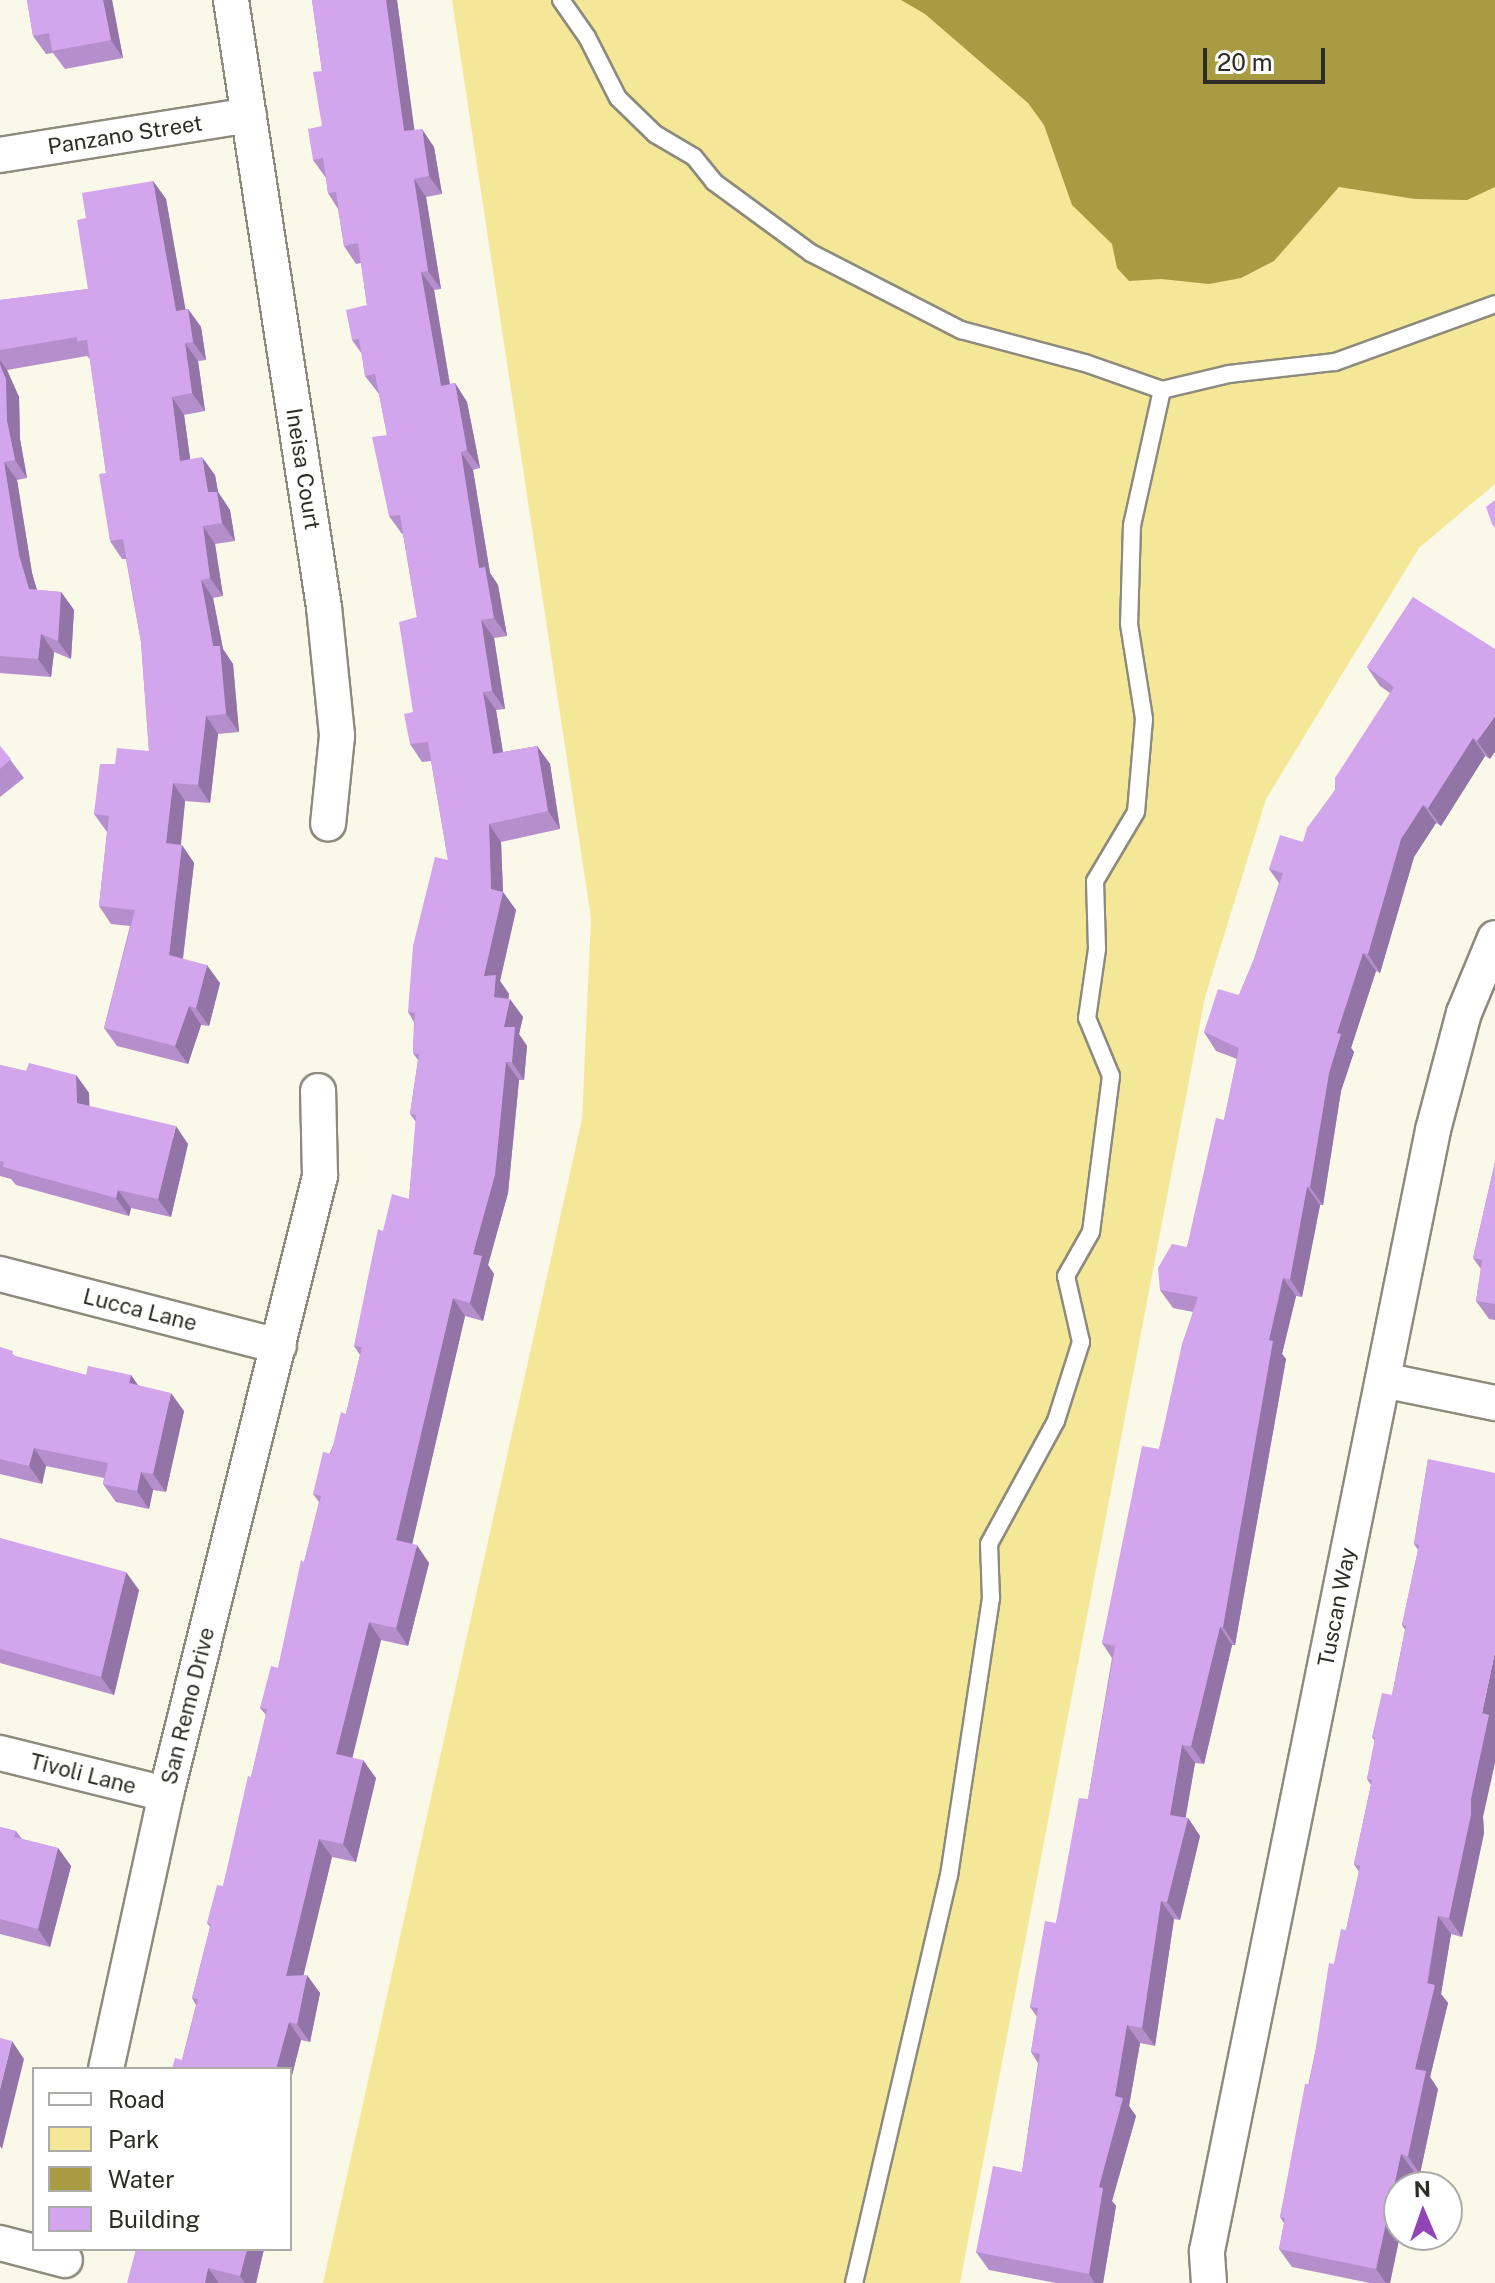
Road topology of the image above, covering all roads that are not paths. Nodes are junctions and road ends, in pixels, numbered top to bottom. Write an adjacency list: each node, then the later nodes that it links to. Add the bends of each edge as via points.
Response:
1 (231, 0): 3 (street, Ineisa Court)
2 (561, 0): 6 (lane, via 618,98 655,134 694,157 714,182 811,253 961,330)
3 (249, 115): 4 (street, Panzano Street); 7 (street, Ineisa Court, via 324,607 337,736)
4 (0, 155)
5 (1495, 304): 6 (lane, via 1335,362 1229,374)
6 (1162, 390): 19 (lane, via 1132,525 1129,624 1144,719 1136,812 1095,881 1097,949 1087,1018 1111,1076 1091,1232 1066,1276 1081,1342 1056,1421 989,1544 991,1598 949,1875)
7 (328, 824)
8 (1495, 938): 12 (street, Tuscan Way, via 1449,1065)
9 (318, 1091): 11 (street, San Remo Drive, via 320,1176)
10 (0, 1274): 11 (street, Lucca Lane)
11 (279, 1346): 15 (street, San Remo Drive)
12 (1383, 1380): 13 (street); 20 (street, Tuscan Way, via 1207,2251)
13 (1495, 1403)
14 (0, 1753): 15 (street, Tivoli Lane)
15 (166, 1794): 16 (street, San Remo Drive)
16 (106, 2067)
17 (0, 2243): 18 (street)
18 (64, 2264)
19 (854, 2283)
20 (1209, 2283)

